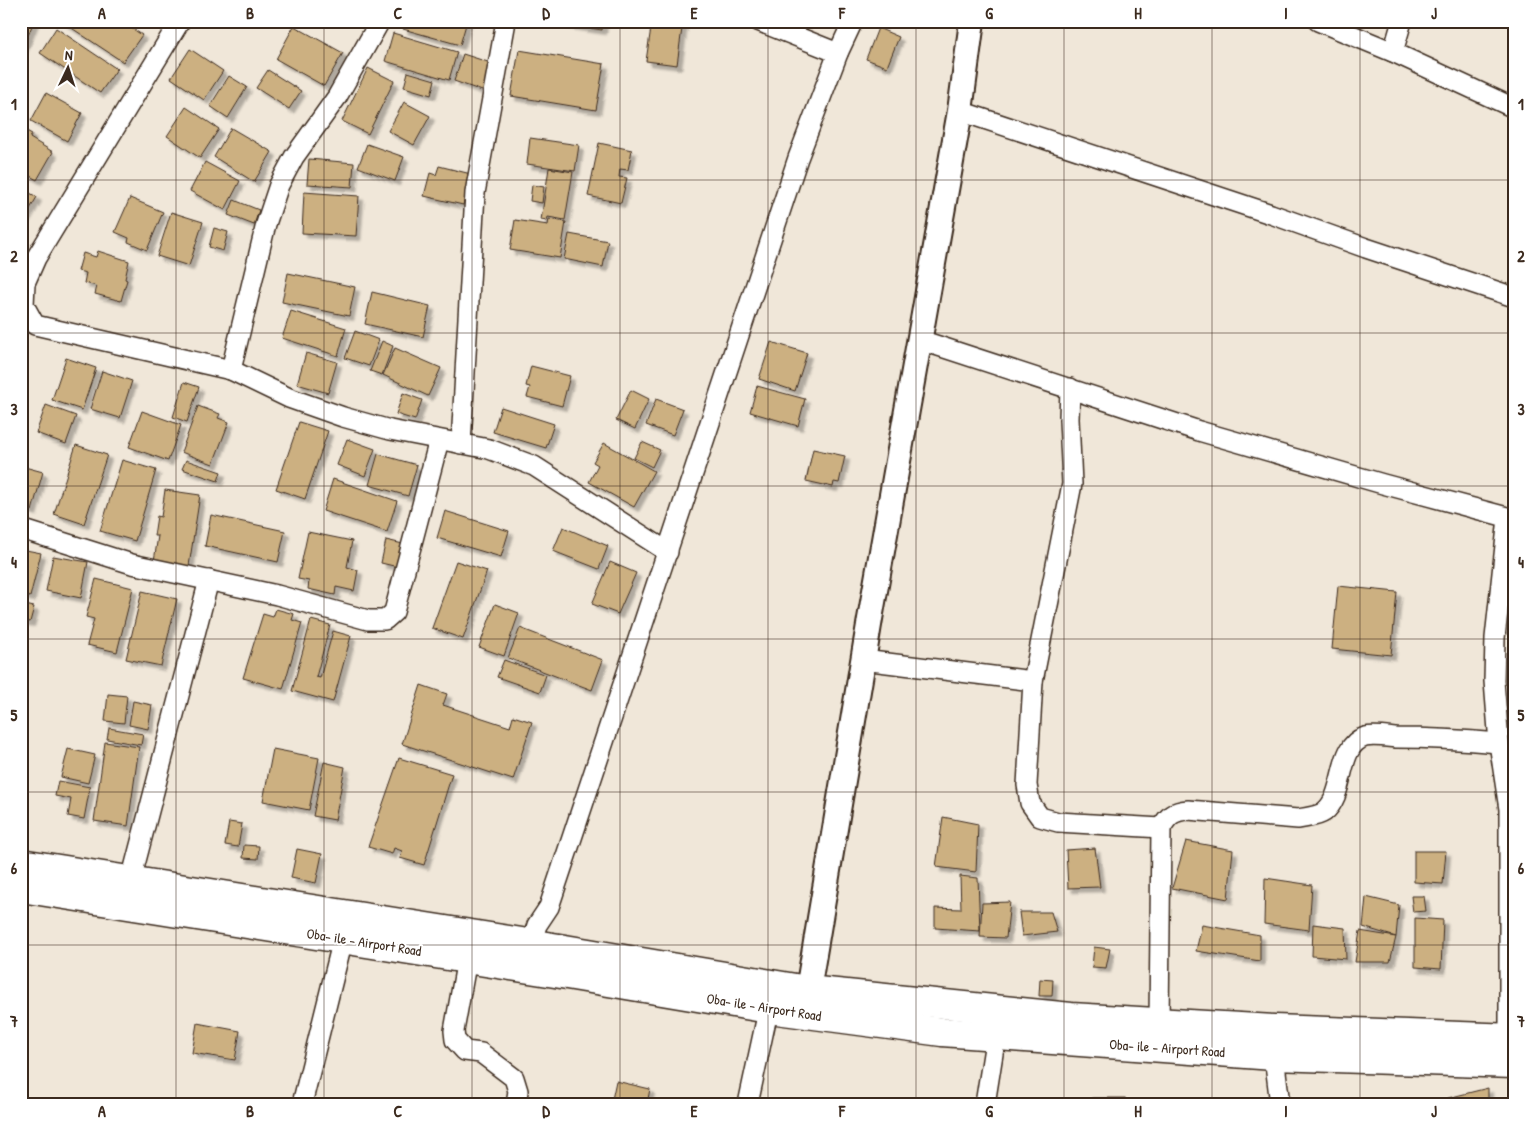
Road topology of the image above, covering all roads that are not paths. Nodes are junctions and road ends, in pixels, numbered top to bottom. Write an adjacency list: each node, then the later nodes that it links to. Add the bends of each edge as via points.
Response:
1 (180, 21): 14 (street, via 36,258 24,283)
2 (380, 21): 16 (street, via 279,185 266,224)
3 (506, 21): 19 (street, via 475,193)
4 (758, 21): 10 (street)
5 (852, 21): 10 (street)
6 (972, 21): 12 (street)
7 (1318, 21): 9 (street)
8 (1402, 21): 9 (street)
9 (1393, 52): 11 (street)
10 (838, 53): 22 (street, via 798,158)
11 (1514, 108)
12 (960, 111): 13 (street); 15 (street)
13 (1514, 297)
14 (23, 305): 16 (street, via 35,325)
15 (920, 340): 17 (street); 24 (street)
16 (231, 370): 18 (street, via 289,398 343,418)
17 (1070, 388): 20 (street, via 1199,430); 25 (street, via 1072,484)
18 (439, 440): 19 (street); 23 (street, via 394,612 385,620 368,620)
19 (461, 444): 22 (street, via 489,449 534,466)
20 (1511, 518): 26 (street, via 1495,638 1494,681)
21 (21, 529): 23 (street, via 132,564)
22 (668, 552): 32 (street, via 550,907 536,925)
23 (209, 580): 29 (street)
24 (863, 660): 25 (street); 35 (street)
25 (1033, 681): 27 (street, via 1027,785 1030,804 1040,817 1058,822)
26 (1499, 742): 27 (street, via 1366,737 1354,744 1343,765 1338,791 1324,812 1298,819 1178,810 1169,815); 40 (street, via 1510,809)
27 (1161, 828): 37 (street)
28 (21, 862): 29 (main road, Oba- ile - Airport Road)
29 (131, 880): 32 (main road, Oba- ile - Airport Road)
30 (21, 888): 31 (main road, Oba- ile - Airport Road)
31 (343, 939): 33 (main road, Oba- ile - Airport Road); 43 (street)
32 (531, 944): 34 (main road, Oba- ile - Airport Road)
33 (467, 959): 34 (main road, Oba- ile - Airport Road); 44 (street, via 455,1040 465,1051 481,1053 514,1078 518,1090)
34 (771, 996): 35 (main road, Oba- ile - Airport Road); 45 (street)
35 (805, 1002): 36 (main road, Oba- ile - Airport Road); 38 (main road, Oba- ile - Airport Road)
36 (943, 1005): 37 (main road, Oba- ile - Airport Road); 38 (main road)
37 (1159, 1023): 40 (main road, Oba- ile - Airport Road)
38 (942, 1032): 39 (main road, Oba- ile - Airport Road)
39 (996, 1035): 41 (main road, Oba- ile - Airport Road); 46 (street)
40 (1511, 1038)
41 (1274, 1056): 42 (main road, Oba- ile - Airport Road); 47 (street)
42 (1514, 1064)
43 (302, 1104)
44 (516, 1104)
45 (748, 1104)
46 (985, 1104)
47 (1280, 1104)

